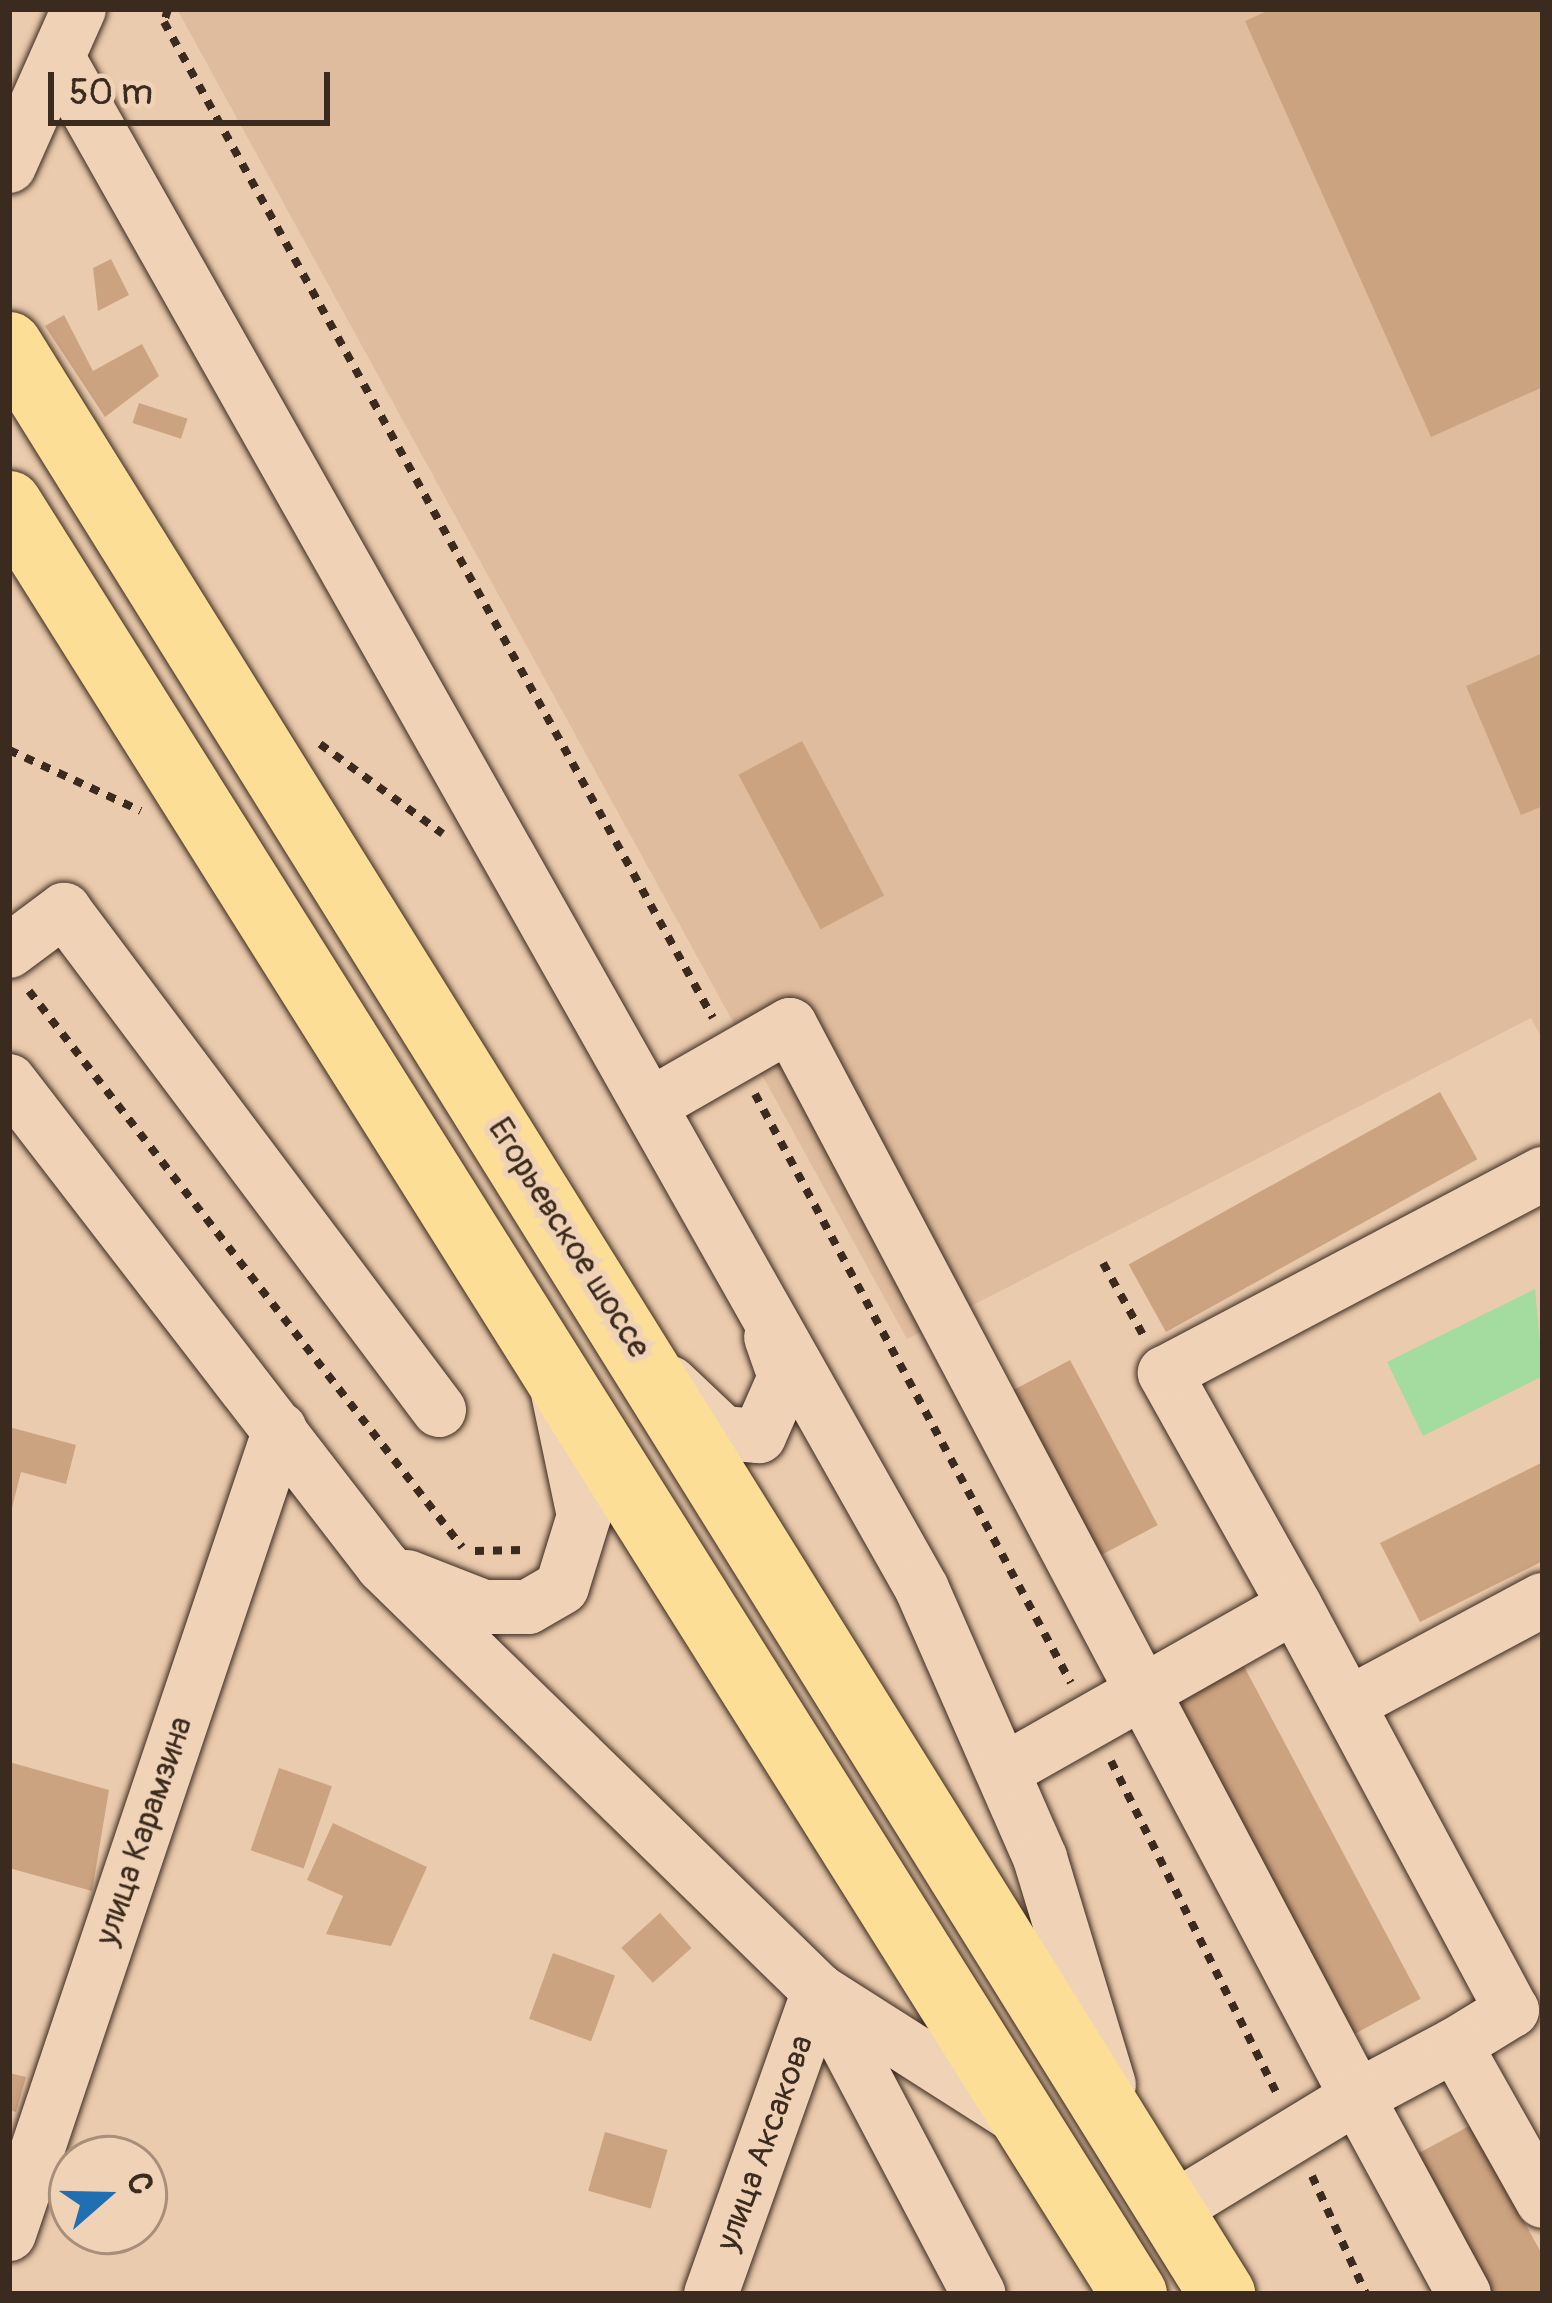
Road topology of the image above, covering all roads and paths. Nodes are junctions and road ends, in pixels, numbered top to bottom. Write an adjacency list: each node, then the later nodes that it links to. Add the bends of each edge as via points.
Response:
1 (79, 9): 3 (street)
2 (168, 9): 12 (path, via 164,22)
3 (58, 58): 4 (street); 14 (street)
4 (9, 166)
5 (9, 345): 18 (main road, Егорьевское шоссе)
6 (9, 504): 19 (main road)
7 (310, 737): 10 (path)
8 (9, 750): 9 (path)
9 (153, 817)
10 (456, 843)
11 (16, 967): 21 (street, via 64,910); 23 (path, via 437,1523 464,1550 496,1555)
12 (734, 1056): 14 (street); 27 (street, via 790,1024); 29 (path)
13 (9, 1081): 22 (street)
14 (652, 1104): 17 (street)
15 (1543, 1174): 20 (street)
16 (1103, 1263): 20 (path)
17 (751, 1278): 18 (street, via 785,1377 759,1436 722,1433); 30 (street, via 922,1589)
18 (631, 1338): 36 (main road, Егорьевское шоссе)
19 (554, 1373): 24 (street, via 584,1516 562,1587 528,1606 484,1607); 35 (main road)
20 (1165, 1373): 26 (street)
21 (440, 1410)
22 (280, 1429): 24 (street); 40 (street, улица Карамзина)
23 (538, 1537)
24 (383, 1566): 31 (street)
25 (1543, 1600): 28 (street)
26 (1295, 1606): 27 (street); 28 (street)
27 (1146, 1691): 29 (street); 34 (street)
28 (1348, 1704): 32 (street)
29 (1091, 1723): 30 (street); 37 (path)
30 (1003, 1771): 36 (street)
31 (819, 1991): 35 (street); 41 (street, улица Аксакова); 42 (street)
32 (1527, 2002): 33 (street)
33 (1455, 2045): 34 (street); 38 (street)
34 (1357, 2097): 37 (street); 46 (street)
35 (1030, 2126): 43 (main road)
36 (1124, 2134): 39 (main road, Егорьевское шоссе)
37 (1295, 2134): 39 (street); 45 (path)
38 (1543, 2201)
39 (1171, 2210): 44 (main road, Егорьевское шоссе)
40 (9, 2234)
41 (711, 2294)
42 (979, 2294)
43 (1135, 2294)
44 (1222, 2294)
45 (1366, 2294)
46 (1464, 2294)

